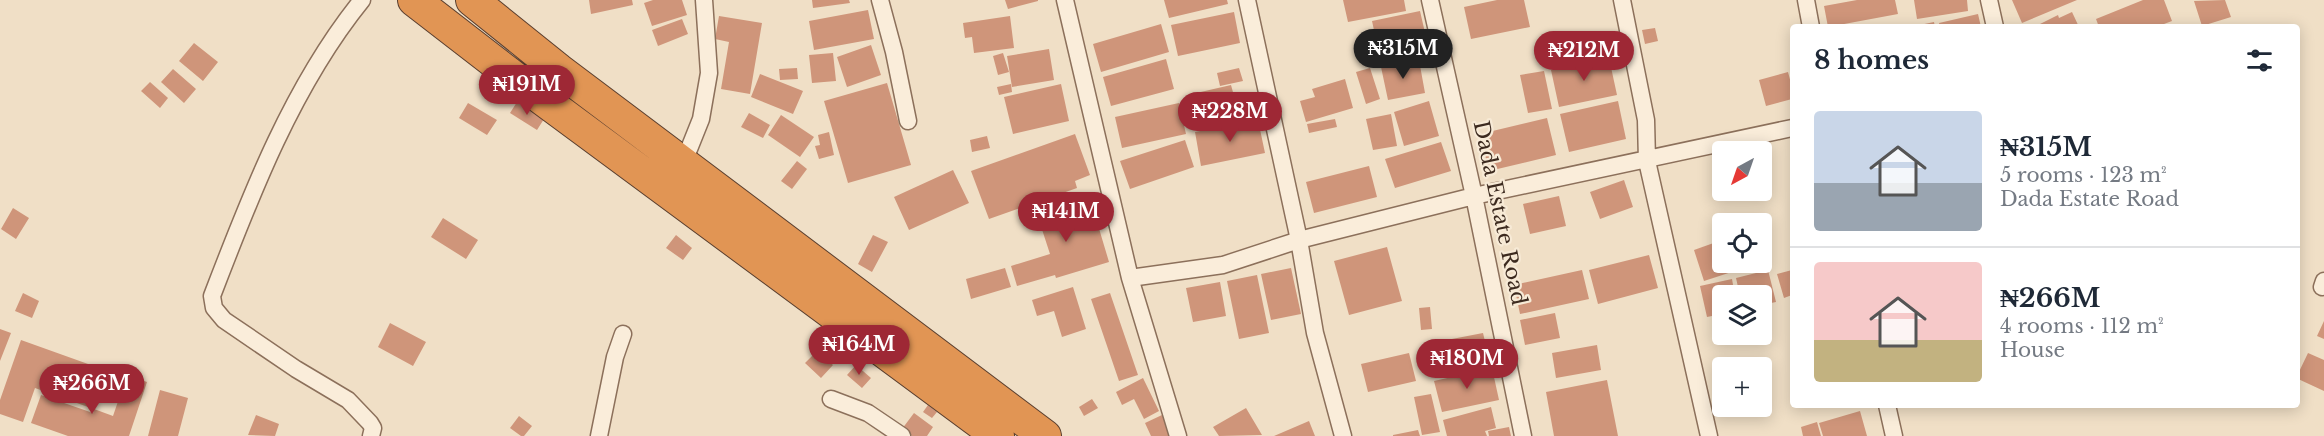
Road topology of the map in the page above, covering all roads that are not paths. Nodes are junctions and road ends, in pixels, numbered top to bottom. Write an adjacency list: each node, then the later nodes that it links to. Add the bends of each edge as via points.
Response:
1 (362, 0): 24 (street, via 335,33 302,91 248,202 212,296 214,308 224,320 348,400 370,423)
2 (414, 0): 27 (highway, via 532,92)
3 (472, 0): 17 (highway)
4 (704, 0): 17 (street, via 709,73 701,119)
5 (880, 0): 14 (street)
6 (1065, 0): 20 (street)
7 (1246, 0): 19 (street)
8 (1430, 0): 18 (street, Dada Estate Road)
9 (1622, 0): 16 (street, via 1646,120)
10 (1806, 0): 12 (street)
11 (1989, 0): 13 (street)
12 (1810, 24)
13 (1994, 24)
14 (908, 121)
15 (1790, 128): 16 (street)
16 (1647, 160): 18 (street); 32 (street)
17 (683, 164): 28 (highway)
18 (1474, 196): 19 (street); 31 (street, Dada Estate Road)
19 (1299, 240): 20 (street, via 1223,265); 30 (street, via 1315,333)
20 (1130, 278): 29 (street)
21 (623, 334): 25 (street)
22 (831, 399): 26 (street, via 868,412)
23 (1888, 408): 33 (street)
24 (371, 436)
25 (599, 436)
26 (902, 436)
27 (998, 436)
28 (1045, 436)
29 (1178, 436)
30 (1343, 436)
31 (1523, 436)
32 (1709, 436)
33 (1894, 436)

